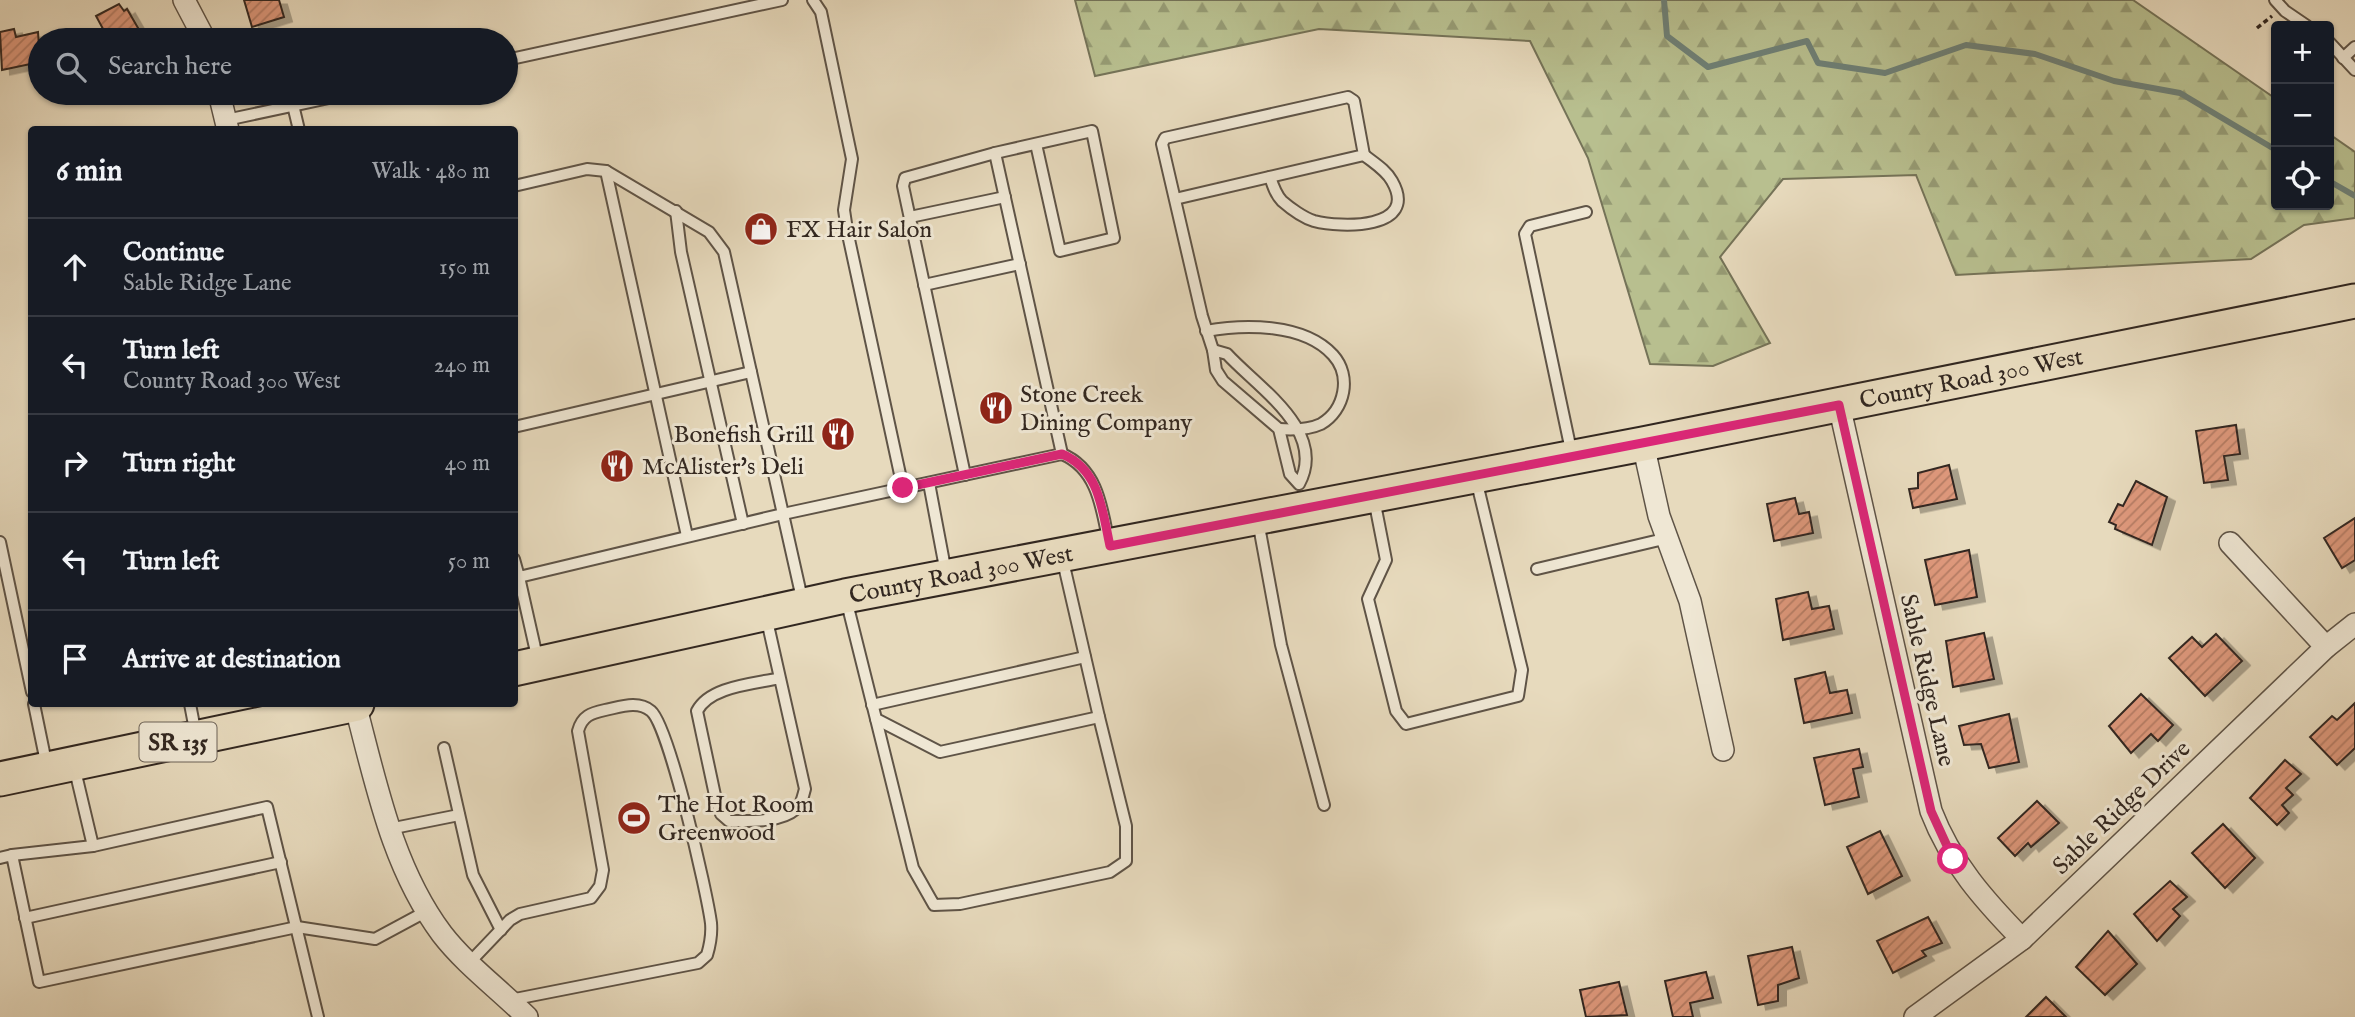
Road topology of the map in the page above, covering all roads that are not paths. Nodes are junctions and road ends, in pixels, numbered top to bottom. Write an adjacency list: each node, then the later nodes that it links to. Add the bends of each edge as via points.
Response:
1 (184, 0): 6 (street)
2 (782, 0): 9 (lane)
3 (813, 0): 45 (lane, via 821,12 852,159 844,210 847,230)
4 (2275, 0): 5 (lane)
5 (2300, 21)
6 (199, 28)
7 (2355, 47): 10 (lane)
8 (2334, 48): 10 (lane)
9 (518, 57)
10 (2343, 58): 11 (lane)
11 (2355, 70)
12 (222, 105): 14 (street)
13 (293, 105): 14 (lane); 15 (lane)
14 (227, 125)
15 (298, 126)
16 (1036, 144): 16 (lane, via 1092,131 1114,238 1060,251); 17 (lane)
17 (995, 153): 22 (lane); 26 (lane, via 905,177)
18 (1364, 155): 20 (lane); 20 (lane, via 1395,187 1392,211 1377,223 1342,225 1312,220 1282,201); 23 (lane, via 1354,101 1348,97 1165,138 1162,145)
19 (606, 171): 21 (lane, via 587,169); 24 (lane); 34 (lane)
20 (1270, 177): 23 (lane)
21 (518, 185)
22 (1005, 197): 26 (lane); 27 (lane)
23 (1175, 199): 30 (lane)
24 (676, 211): 32 (lane, via 709,232 724,252); 33 (lane)
25 (1586, 212): 41 (lane, via 1531,226 1524,242)
26 (910, 217): 28 (lane)
27 (1020, 264): 28 (lane); 40 (lane)
28 (924, 285): 42 (lane)
29 (2355, 301): 35 (main road, County Road 300 West)
30 (1206, 331): 31 (lane); 38 (lane, via 1240,324 1259,326 1307,339 1335,356 1344,380 1342,402 1320,424)
31 (1213, 350): 37 (lane, via 1223,381); 38 (lane, via 1227,354 1282,406)
32 (751, 372): 33 (lane); 48 (lane)
33 (709, 382): 34 (lane); 50 (lane)
34 (655, 395): 36 (lane); 51 (lane)
35 (1839, 405): 39 (main road, County Road 300 West); 93 (street, Sable Ridge Lane, via 1931,811 1953,859)
36 (518, 426)
37 (1279, 429): 38 (lane); 47 (lane, via 1290,474)
38 (1298, 430): 47 (lane, via 1307,471)
39 (1643, 444): 41 (main road, County Road 300 West); 52 (street)
40 (1062, 454): 42 (lane); 55 (lane, via 1080,462 1090,476)
41 (1573, 458): 43 (main road, County Road 300 West)
42 (965, 475): 44 (lane)
43 (1476, 477): 46 (main road, County Road 300 West); 46 (lane, via 1522,670 1518,696 1406,724 1396,711 1368,599 1385,560)
44 (929, 483): 45 (lane); 59 (lane)
45 (903, 488): 48 (lane)
46 (1373, 496): 47 (main road, County Road 300 West)
47 (1302, 497): 49 (main road, County Road 300 West)
48 (783, 514): 50 (lane); 62 (lane)
49 (1258, 518): 55 (main road, County Road 300 West); 82 (lane, via 1281,645)
50 (743, 524): 51 (lane)
51 (687, 537): 58 (lane)
52 (1668, 538): 57 (lane); 79 (street, via 1690,601)
53 (0, 542): 68 (lane)
54 (2230, 543): 65 (street)
55 (1110, 546): 56 (main road, County Road 300 West)
56 (1062, 554): 59 (main road, County Road 300 West); 66 (lane)
57 (1537, 569)
58 (518, 577)
59 (947, 577): 61 (main road, County Road 300 West)
60 (518, 587): 67 (lane)
61 (845, 596): 62 (main road, County Road 300 West); 70 (lane)
62 (803, 605): 63 (main road, County Road 300 West)
63 (766, 614): 67 (main road, County Road 300 West); 69 (lane)
64 (2355, 624): 65 (street, Sable Ridge Drive)
65 (2326, 647): 93 (street, Sable Ridge Drive)
66 (1085, 657): 70 (lane); 75 (lane)
67 (526, 667)
68 (28, 673)
69 (780, 678): 69 (lane, via 805,789 799,807 762,820 729,821 716,800 697,711 702,701 714,694)
70 (872, 705): 76 (lane)
71 (35, 707): 80 (lane)
72 (191, 707): 77 (lane)
73 (342, 707): 77 (main road, SR 135)
74 (357, 707): 84 (street)
75 (1099, 717): 76 (lane, via 940,752); 76 (lane, via 1126,826 1126,861 1110,872 960,904 934,905 913,868)
76 (876, 719)
77 (197, 738): 80 (main road, SR 135)
78 (444, 748): 83 (lane)
79 (1723, 750)
80 (61, 767): 81 (main road, SR 135); 85 (lane)
81 (0, 779)
82 (1324, 805)
83 (459, 815): 84 (lane); 92 (lane, via 473,875)
84 (389, 829): 89 (street, via 410,884)
85 (93, 846): 86 (lane); 88 (lane, via 267,807)
86 (12, 855): 87 (lane); 90 (lane)
87 (0, 858)
88 (281, 862): 90 (lane); 91 (lane)
89 (428, 911): 91 (lane, via 375,939); 94 (street, via 443,936)
90 (25, 918): 91 (lane, via 39,982)
91 (297, 927): 96 (lane)
92 (501, 930): 94 (lane); 95 (lane, via 520,914 591,898 600,886 603,870 580,723 589,714 631,705 648,708 660,723 685,812 710,922 708,955 698,963)
93 (2022, 939): 98 (street, Sable Ridge Drive)
94 (470, 962): 95 (street)
95 (510, 1000): 97 (street)
96 (318, 1017)
97 (527, 1017)
98 (1915, 1017)

